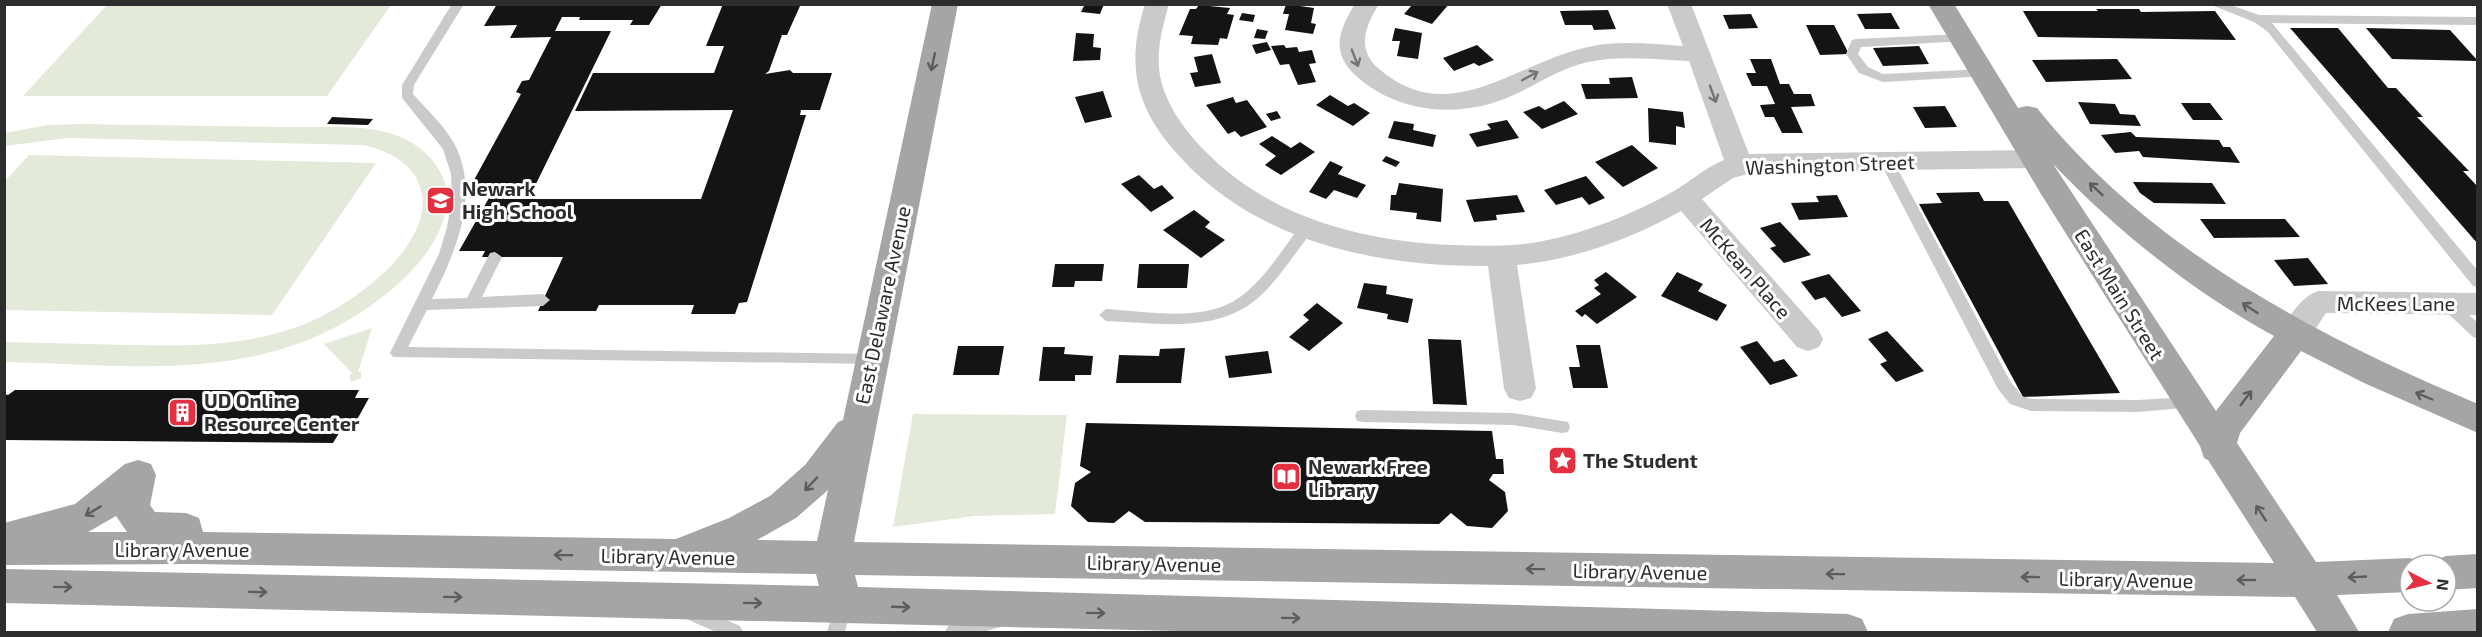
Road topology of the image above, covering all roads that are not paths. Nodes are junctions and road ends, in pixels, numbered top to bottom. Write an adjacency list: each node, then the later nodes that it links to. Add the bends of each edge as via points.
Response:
1 (458, 4): 24 (lane, via 408,85 407,95 450,148 458,171 455,231)
2 (945, 4): 29 (main road, East Delaware Avenue, one-way to 29)
3 (1157, 4): 16 (street, Washington Street, via 1144,58 1148,87 1159,111 1197,162 1220,183 1248,202)
4 (1368, 4): 10 (street, one-way to 10, via 1353,29 1352,54 1359,68 1399,91 1447,103 1470,101 1551,64 1591,54)
5 (1679, 4): 10 (street)
6 (1941, 4): 11 (main road, East Main Street)
7 (2215, 4): 8 (lane)
8 (2258, 19): 9 (lane); 19 (lane, via 2271,28)
9 (2478, 21)
10 (1699, 54): 14 (street, one-way to 14)
11 (1972, 55): 11 (lane, via 1856,43 1852,54 1858,67 1882,78); 12 (main road, East Main Street); 27 (main road, one-way to 11, via 2207,281 2132,223 2058,153 2000,79)
12 (2034, 159): 13 (street, Washington Street); 31 (main road, East Main Street)
13 (1887, 162): 14 (street, Washington Street); 31 (lane, via 2004,385 2016,400 2031,405)
14 (1739, 164): 15 (street, Washington Street)
15 (1685, 198): 17 (street, Washington Street, via 1601,238 1537,253); 28 (street, McKean Place)
16 (1306, 230): 17 (street, Washington Street, via 1416,254); 25 (lane, via 1254,294 1240,305 1216,314 1180,317)
17 (1501, 256): 30 (street)
18 (495, 257): 21 (lane)
19 (2478, 282)
20 (543, 300): 21 (lane)
21 (472, 302): 24 (lane)
22 (2446, 303): 23 (street, McKees Lane); 26 (lane); 27 (street, McKees Lane, via 2318,302)
23 (2478, 303)
24 (420, 305): 29 (lane, via 398,353)
25 (1106, 315)
26 (2478, 333)
27 (2295, 334): 33 (main road, one-way to 27); 36 (main road, one-way to 27, via 2224,427)
28 (1808, 339)
29 (871, 360): 34 (main road, East Delaware Avenue)
30 (1520, 389)
31 (2189, 403): 36 (main road, East Main Street)
32 (1363, 416): 35 (lane, via 1513,419)
33 (2478, 419)
34 (858, 420): 40 (main road, one-way to 40, via 832,461 804,492 780,510 750,528); 41 (main road, East Delaware Avenue)
35 (1562, 427)
36 (2217, 448): 45 (main road, East Main Street, one-way to 36)
37 (4, 539): 39 (main road, one-way to 37, via 361,532 159,529 143,525 131,508 138,475 89,514)
38 (4, 549): 39 (main road, Library Avenue)
39 (437, 552): 40 (main road, Library Avenue, one-way to 39)
40 (664, 556): 41 (main road, Library Avenue)
41 (832, 559): 45 (main road, Library Avenue, one-way to 41); 49 (main road, East Delaware Avenue)
42 (2478, 572): 43 (main road)
43 (2458, 573)
44 (2398, 576): 45 (main road, Library Avenue, one-way to 45)
45 (2304, 580): 56 (main road, East Main Street)
46 (4, 586): 47 (main road, Library Avenue, one-way to 47)
47 (662, 601): 49 (main road, Library Avenue, one-way to 49); 53 (lane)
48 (1030, 612): 49 (main road, Library Avenue, one-way to 48); 50 (main road, Library Avenue, one-way to 50); 54 (lane)
49 (839, 619)
50 (1451, 627): 52 (main road, Library Avenue)
51 (2478, 627): 57 (main road)
52 (1711, 631): 55 (main road, Library Avenue)
53 (734, 633)
54 (954, 633)
55 (1848, 633)
56 (2339, 633)
57 (2408, 633)

